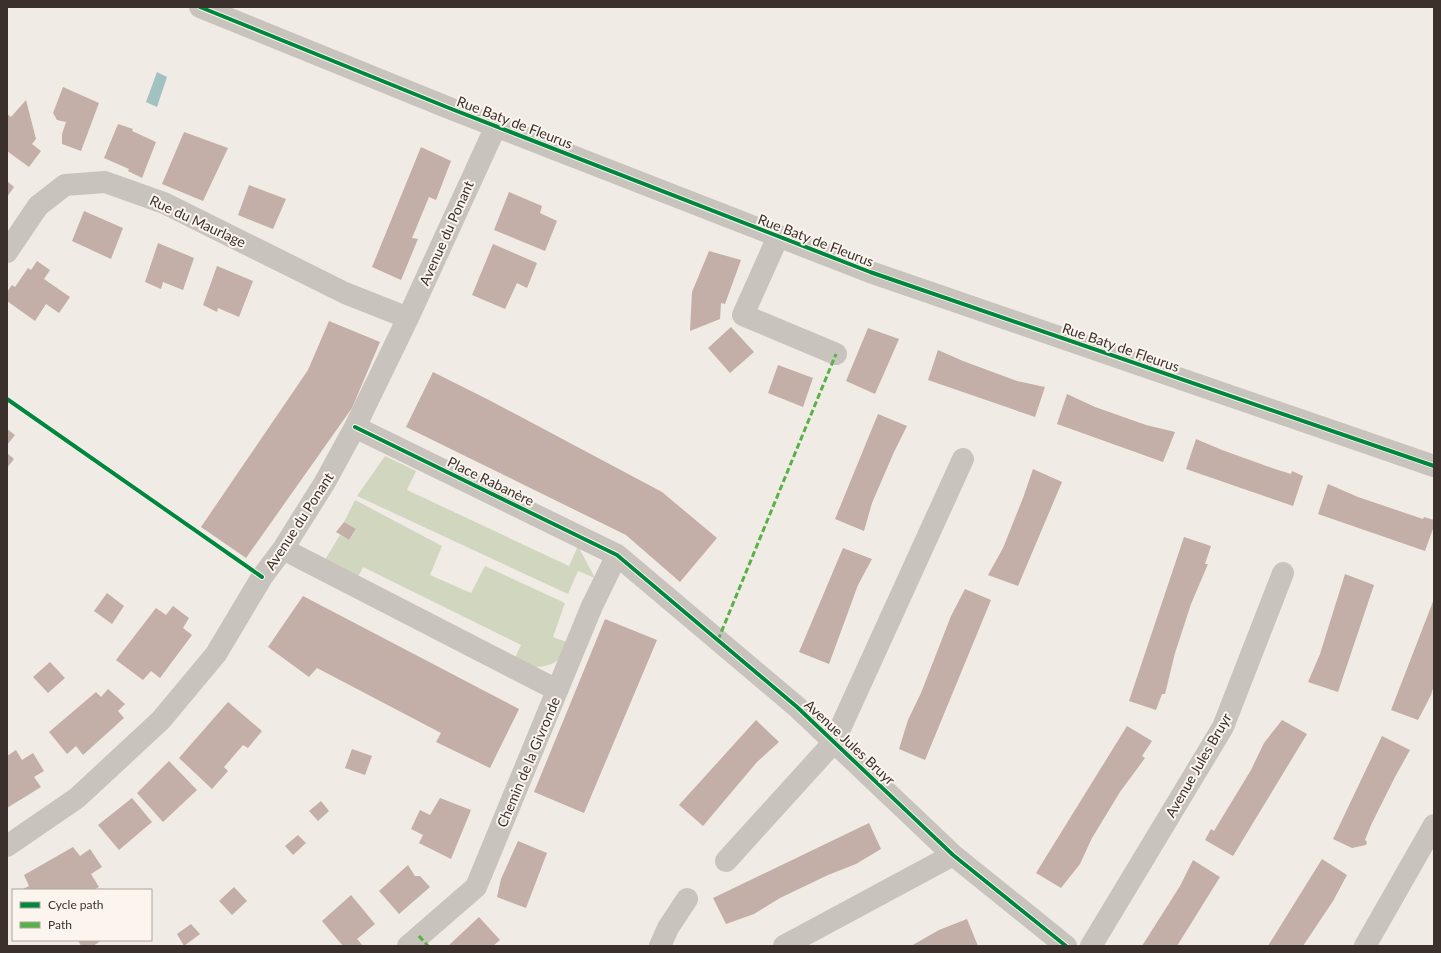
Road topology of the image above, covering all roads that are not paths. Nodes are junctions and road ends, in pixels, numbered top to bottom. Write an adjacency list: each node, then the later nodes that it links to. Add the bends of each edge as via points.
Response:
1 (200, 7): 2 (street, Rue Baty de Fleurus)
2 (496, 126): 3 (street, Rue Baty de Fleurus); 5 (street, Avenue du Ponant)
3 (778, 237): 6 (street, via 743,314); 9 (street, Rue Baty de Fleurus, via 877,275)
4 (7, 252): 5 (street, Rue du Maurlage, via 38,206 65,185 105,182 164,202 345,293)
5 (408, 318): 7 (street, Avenue du Ponant)
6 (836, 354)
7 (355, 427): 10 (street, Avenue du Ponant, via 325,482); 11 (street, Place Rabanère)
8 (963, 459): 14 (street, Avenue Jules Bruyr)
9 (1434, 466)
10 (283, 549): 13 (street); 16 (street, Avenue du Ponant, via 262,577 216,654 162,720 77,798)
11 (617, 555): 13 (street, Chemin de la Givronde, via 592,606); 14 (street, Avenue Jules Bruyr, via 797,707)
12 (1283, 573): 24 (street, Avenue Jules Bruyr, via 1223,727)
13 (557, 690): 20 (street, Chemin de la Givronde, via 476,887)
14 (834, 742): 17 (street, Avenue Jules Bruyr); 18 (street, Avenue Jules Bruyr)
15 (1434, 825): 25 (street)
16 (7, 846)
17 (953, 855): 22 (street); 23 (street, Avenue Jules Bruyr)
18 (726, 861)
19 (687, 899): 21 (street, via 668,928)
20 (408, 946)
21 (660, 946)
22 (784, 946)
23 (1066, 946)
24 (1091, 946)
25 (1365, 946)

